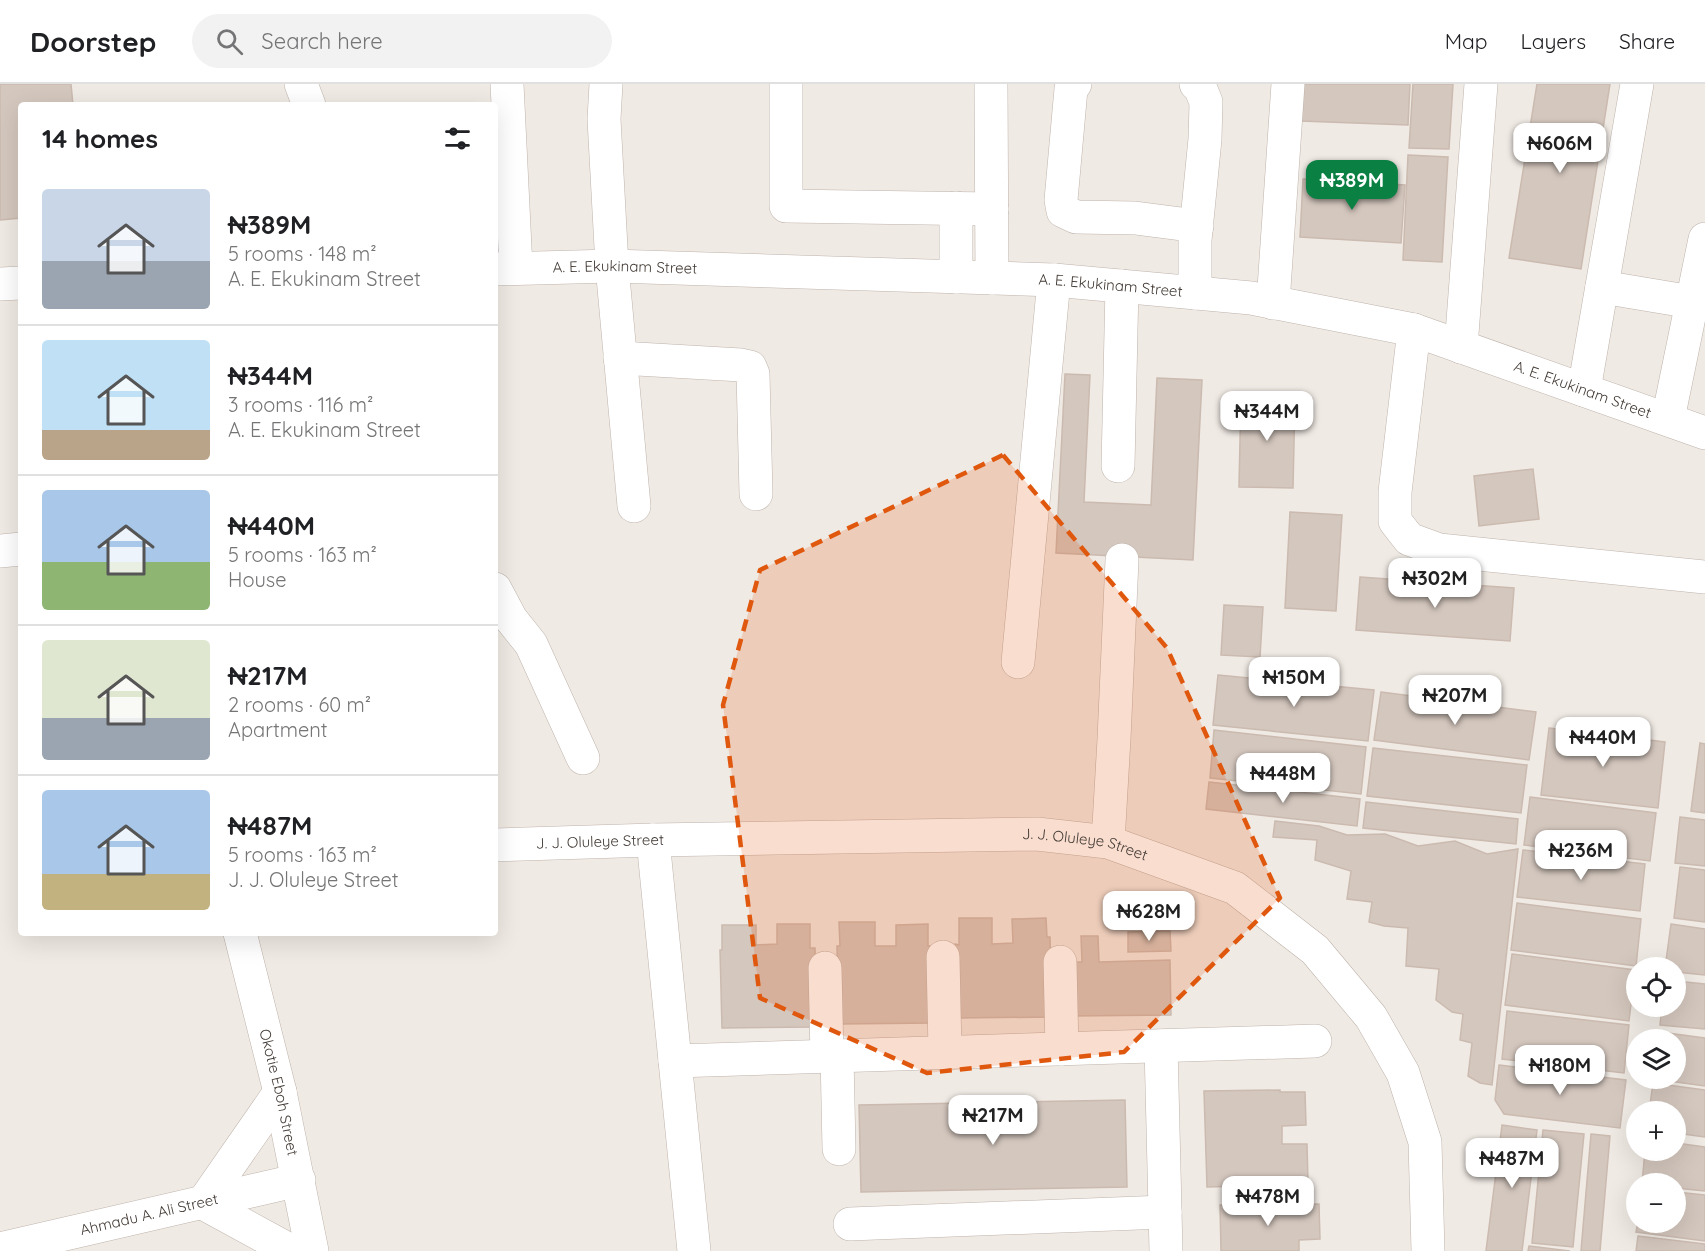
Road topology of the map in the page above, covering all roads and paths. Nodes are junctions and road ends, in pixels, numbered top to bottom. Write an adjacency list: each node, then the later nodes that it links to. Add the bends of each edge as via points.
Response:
1 (301, 84): 11 (street)
2 (507, 84): 17 (street)
3 (606, 84): 16 (street, via 604,119)
4 (786, 84): 12 (street, via 786,206)
5 (991, 84): 13 (street)
6 (1075, 84): 14 (street, via 1071,88 1066,133 1063,211 1076,217 1136,218)
7 (1196, 84): 14 (street, via 1206,102)
8 (1288, 84): 27 (street)
9 (1481, 84): 29 (street)
10 (1637, 84): 24 (street)
11 (308, 102)
12 (956, 208): 13 (street); 18 (street)
13 (992, 209): 19 (street)
14 (1197, 226): 25 (street)
15 (1705, 239): 26 (street)
16 (612, 266): 17 (street, A. E. Ekukinam Street); 18 (street, A. E. Ekukinam Street); 30 (street)
17 (505, 268)
18 (956, 277): 19 (street, A. E. Ekukinam Street)
19 (992, 278): 20 (street, A. E. Ekukinam Street)
20 (1054, 280): 23 (street, A. E. Ekukinam Street); 42 (street)
21 (18, 283): 22 (street)
22 (0, 284)
23 (1122, 286): 25 (street, A. E. Ekukinam Street); 34 (street)
24 (1602, 287): 26 (street); 31 (street)
25 (1195, 293): 27 (street, A. E. Ekukinam Street)
26 (1692, 302): 32 (street)
27 (1273, 303): 28 (street, A. E. Ekukinam Street)
28 (1414, 330): 29 (street, A. E. Ekukinam Street); 40 (street, via 1395,492 1395,521 1409,539 1439,550)
29 (1461, 347): 31 (street, A. E. Ekukinam Street)
30 (620, 358): 35 (street, via 750,367); 36 (street)
31 (1584, 390): 32 (street, A. E. Ekukinam Street)
32 (1668, 419): 33 (street, A. E. Ekukinam Street)
33 (1705, 433)
34 (1118, 466)
35 (756, 494)
36 (634, 506)
37 (18, 549): 38 (street)
38 (0, 551)
39 (1122, 560): 45 (street)
40 (1705, 578)
41 (498, 595): 43 (street, via 531,644)
42 (1018, 662)
43 (583, 758)
44 (653, 840): 45 (street, J. J. Oluleye Street, via 1037,834); 46 (street, J. J. Oluleye Street); 56 (street)
45 (1108, 842): 68 (street, J. J. Oluleye Street, via 1235,888 1315,950 1371,1017 1403,1073 1425,1142)
46 (498, 845)
47 (246, 937): 57 (street, Okotie Eboh Street)
48 (943, 957): 54 (street)
49 (1060, 962): 53 (street)
50 (825, 968): 55 (street)
51 (1316, 1041): 52 (street)
52 (1161, 1046): 53 (street); 61 (street)
53 (1062, 1049): 54 (street)
54 (945, 1052): 55 (street)
55 (832, 1056): 56 (street); 58 (street)
56 (675, 1061): 66 (street)
57 (280, 1092): 59 (street, Okotie Eboh Street); 60 (street)
58 (839, 1149)
59 (299, 1180): 60 (street, Ahmadu A. Ali Street); 65 (street, Okotie Eboh Street)
60 (203, 1203): 63 (street, Ahmadu A. Ali Street); 64 (street)
61 (1165, 1212): 62 (street); 67 (street)
62 (850, 1224)
63 (0, 1249)
64 (291, 1251)
65 (312, 1251)
66 (694, 1251)
67 (1166, 1251)
68 (1428, 1251)

